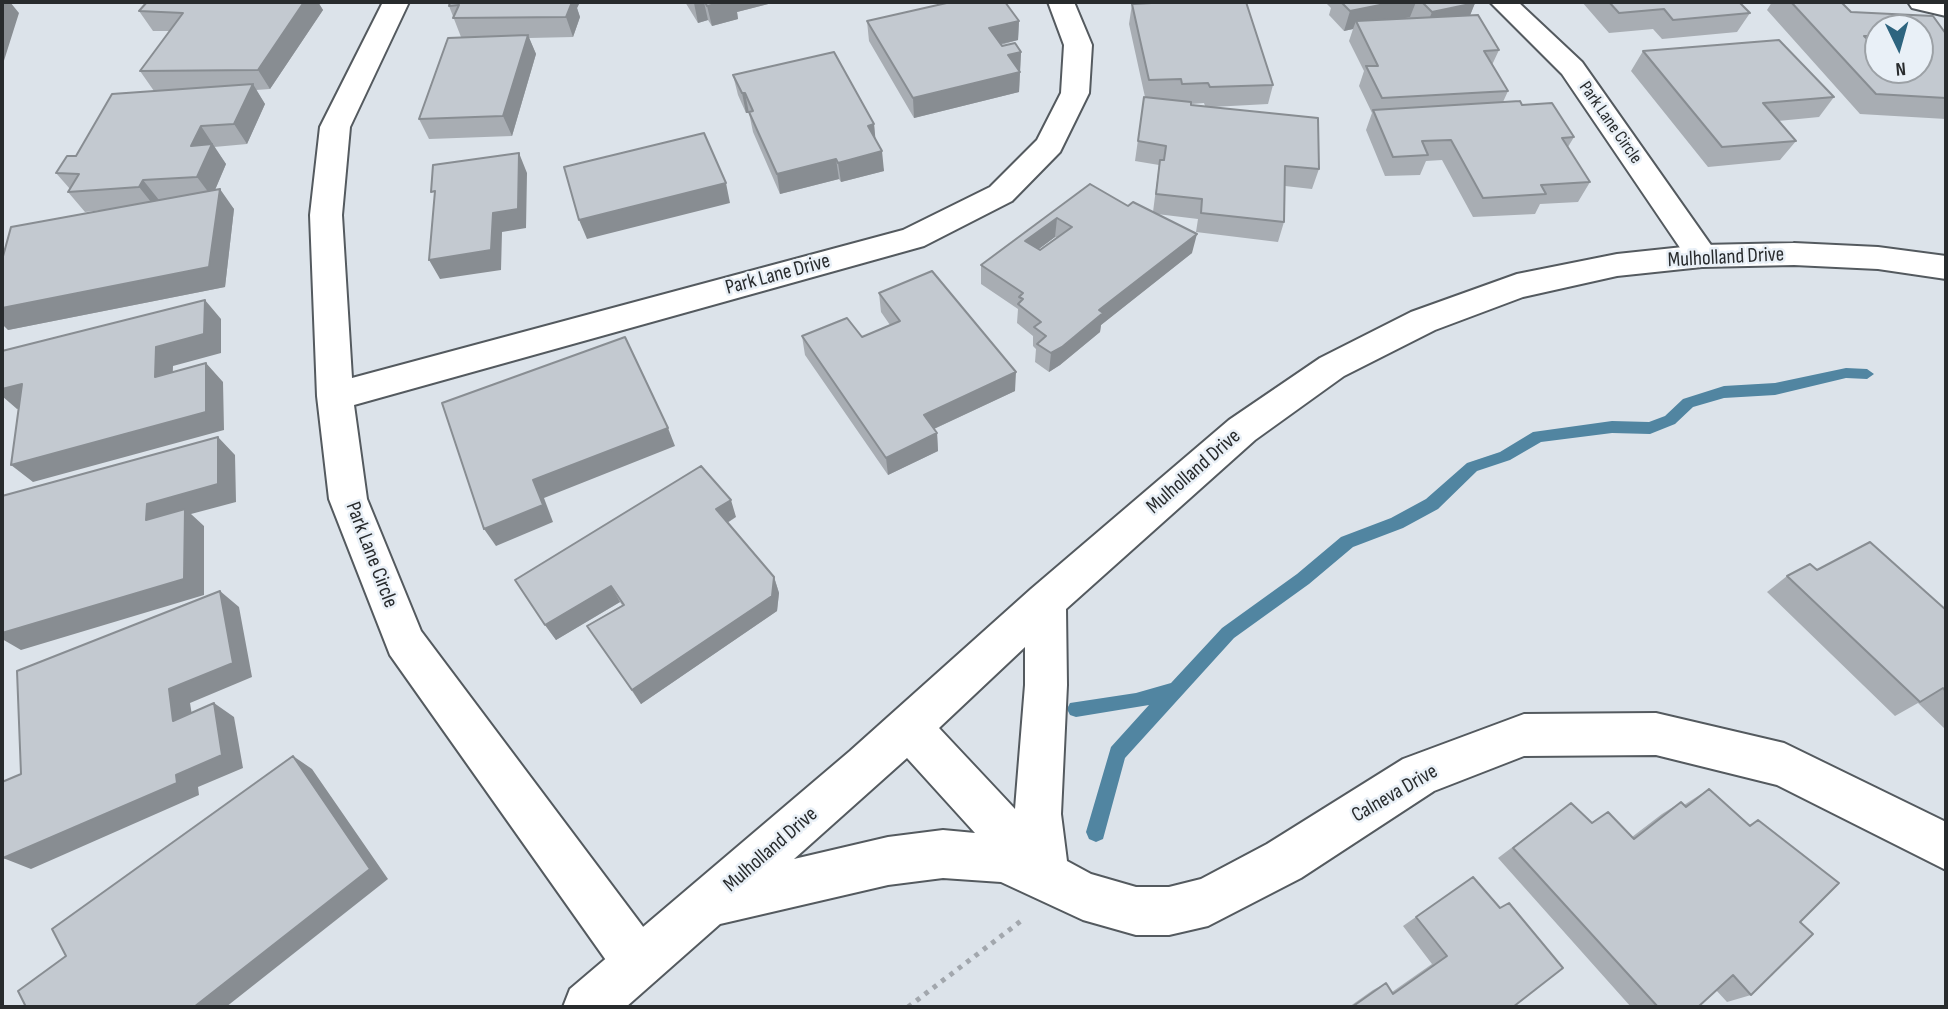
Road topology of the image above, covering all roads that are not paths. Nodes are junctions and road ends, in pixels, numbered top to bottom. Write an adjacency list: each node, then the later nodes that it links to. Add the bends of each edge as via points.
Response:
1 (396, 2): 8 (street, Park Lane Circle, via 335,127 326,215)
2 (1061, 2): 8 (street, Park Lane Drive, via 1078,45 1075,93 1050,145 1002,194 913,238)
3 (1503, 2): 6 (street, Park Lane Circle, via 1572,68)
4 (1922, 2): 5 (street)
5 (1946, 8)
6 (1702, 256): 7 (street, Mulholland Drive, via 1878,258); 9 (street, Mulholland Drive, via 1617,265 1517,286 1423,321 1332,367 1242,430)
7 (1946, 268)
8 (335, 396): 14 (street, Park Lane Circle, via 348,499 405,642)
9 (1045, 601): 10 (street, Mulholland Drive); 12 (street, via 1046,685 1038,814)
10 (909, 727): 12 (street, Calneva Drive); 13 (street, Mulholland Drive)
11 (1946, 847): 12 (street, Calneva Drive, via 1784,765 1656,734 1524,735 1419,775 1284,861 1208,902 1169,911 1136,911 1083,896)
12 (1053, 880): 13 (street, via 1001,858 943,854 888,861)
13 (711, 902): 14 (street, Mulholland Drive)
14 (638, 961): 15 (street, Mulholland Drive)
15 (588, 1007)

